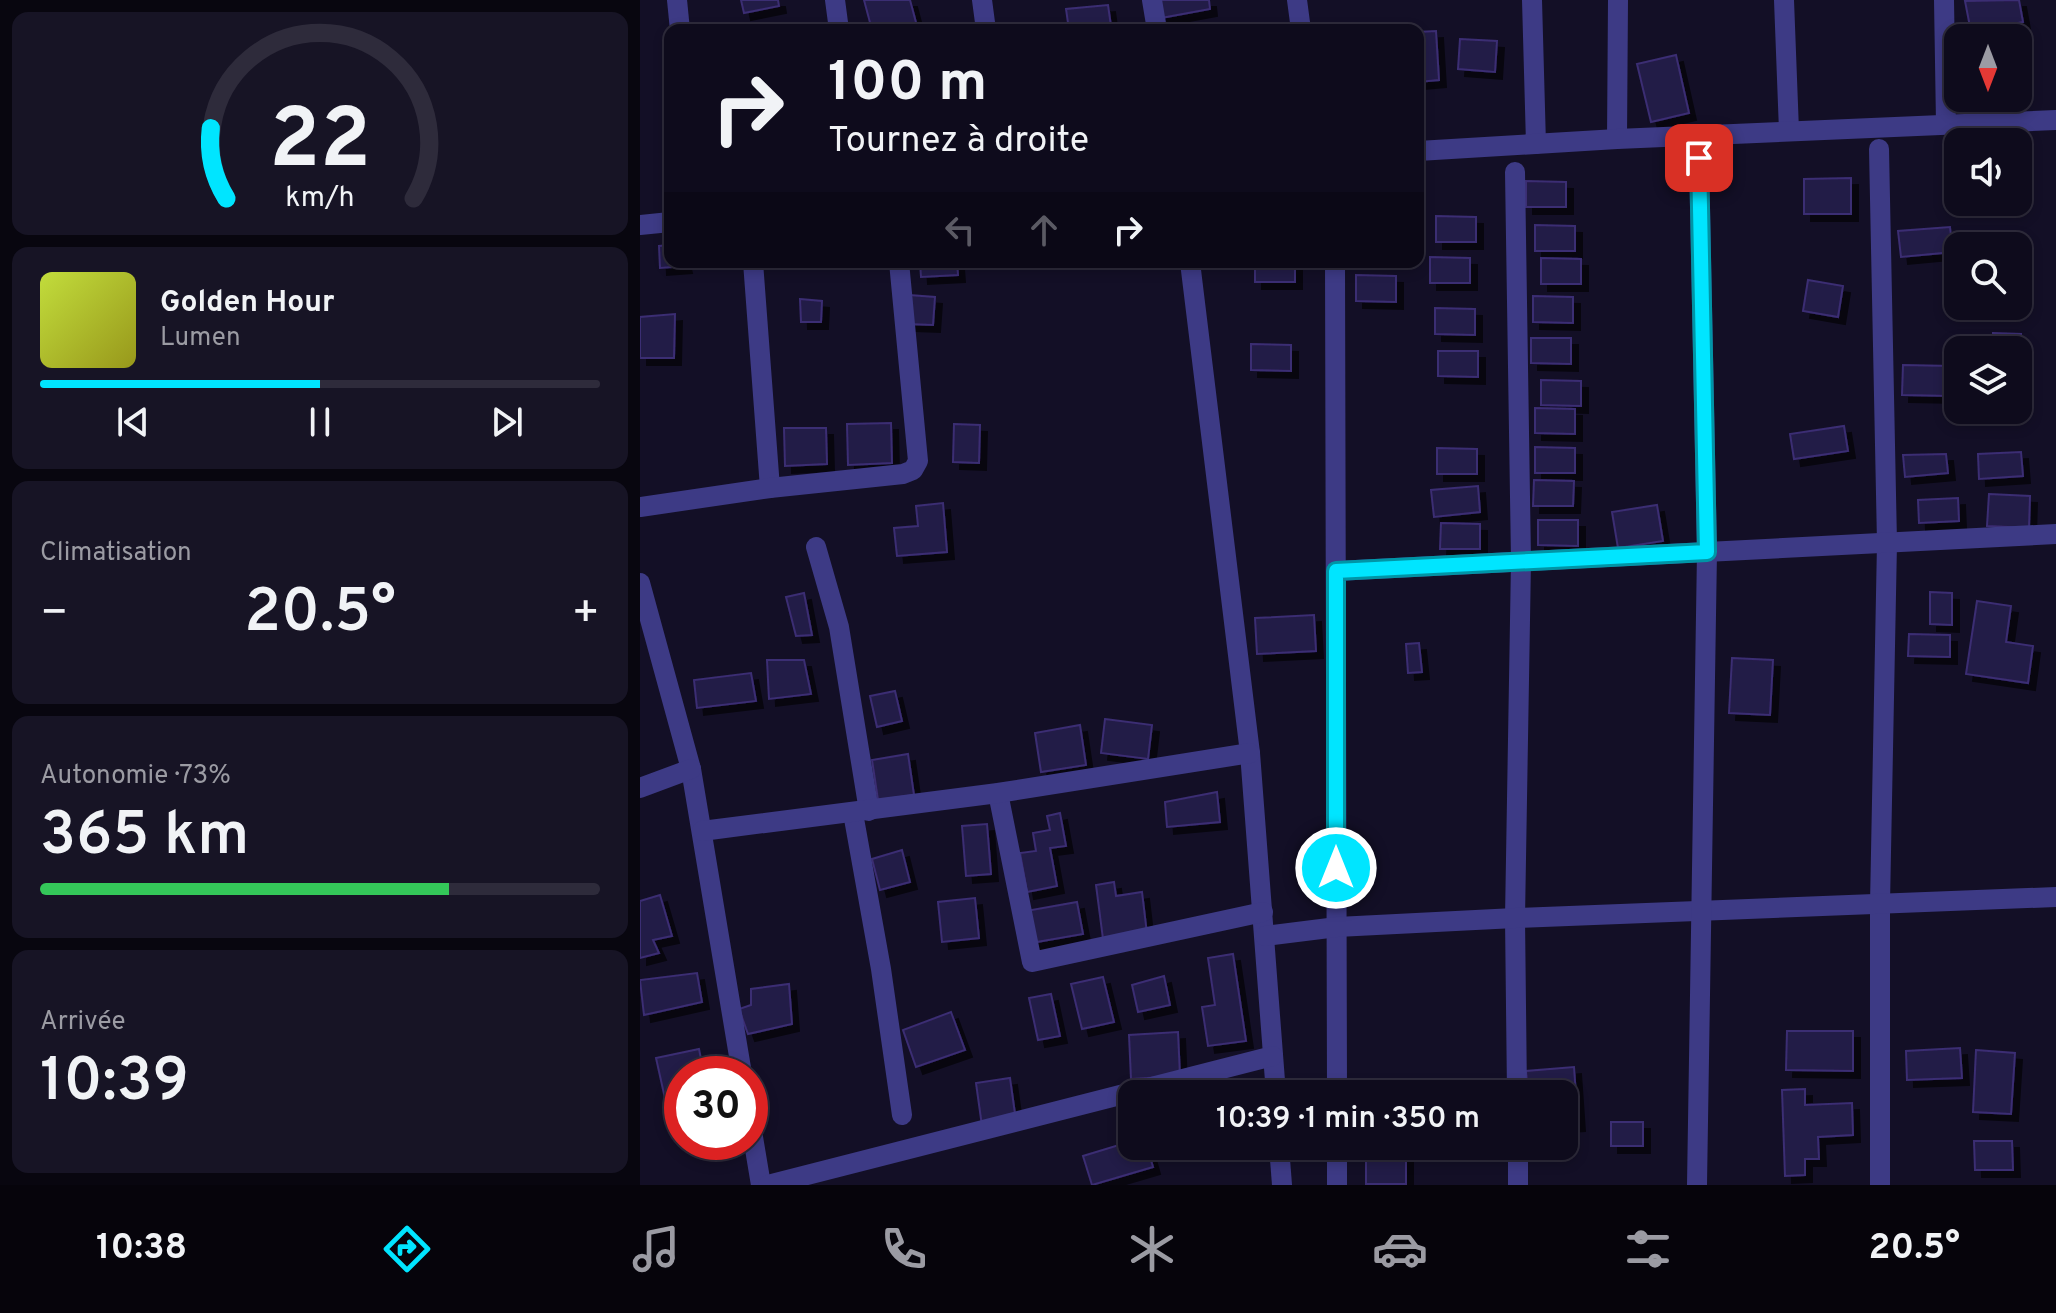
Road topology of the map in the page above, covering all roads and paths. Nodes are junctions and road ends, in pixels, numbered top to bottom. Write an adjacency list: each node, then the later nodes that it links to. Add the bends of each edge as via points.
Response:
1 (677, 0): 10 (street)
2 (835, 0): 11 (street)
3 (982, 0): 12 (street)
4 (1152, 0): 13 (street)
5 (1297, 0): 14 (street)
6 (1532, 0): 19 (street)
7 (1618, 0): 18 (street)
8 (1784, 0): 17 (street)
9 (1944, 0): 16 (street)
10 (679, 24)
11 (838, 24)
12 (985, 24)
13 (1156, 24)
14 (1300, 24)
15 (2056, 120): 16 (street)
16 (1946, 124): 17 (street)
17 (1789, 131): 18 (street)
18 (1617, 139): 19 (street)
19 (1536, 144): 21 (street)
20 (1879, 149): 33 (street)
21 (1424, 151)
22 (1699, 158): 35 (street)
23 (1515, 172): 36 (street)
24 (664, 223): 25 (street)
25 (640, 225)
26 (753, 268): 30 (street)
27 (900, 268): 30 (street, via 918,461 913,470)
28 (1191, 268): 39 (street)
29 (1335, 268): 37 (street)
30 (770, 488): 31 (street)
31 (640, 507)
32 (2056, 534): 33 (street)
33 (1887, 543): 35 (street); 46 (street)
34 (816, 547): 43 (street, via 839,627)
35 (1707, 552): 36 (street); 47 (street)
36 (1521, 561): 37 (street); 49 (street)
37 (1336, 571): 50 (street)
38 (640, 583): 40 (street)
39 (1250, 753): 42 (street); 48 (street)
40 (691, 769): 41 (street); 44 (street)
41 (640, 788)
42 (998, 793): 43 (street); 48 (street, via 1032,962)
43 (861, 812): 44 (street); 57 (street)
44 (702, 831): 52 (street)
45 (2056, 897): 46 (street)
46 (1880, 904): 47 (street); 68 (street)
47 (1701, 911): 49 (street); 67 (street)
48 (1263, 912): 51 (street)
49 (1515, 918): 50 (street); 56 (street)
50 (1337, 927): 51 (street); 55 (street)
51 (1265, 936): 53 (street)
52 (739, 1056)
53 (1273, 1056): 54 (street); 63 (street)
54 (1275, 1080)
55 (1337, 1080)
56 (1517, 1080)
57 (902, 1115)
58 (757, 1160): 62 (street)
59 (1280, 1160): 64 (street)
60 (1337, 1160): 65 (street)
61 (1518, 1160): 66 (street)
62 (761, 1185)
63 (768, 1185)
64 (1282, 1185)
65 (1337, 1185)
66 (1518, 1185)
67 (1697, 1185)
68 (1880, 1185)

